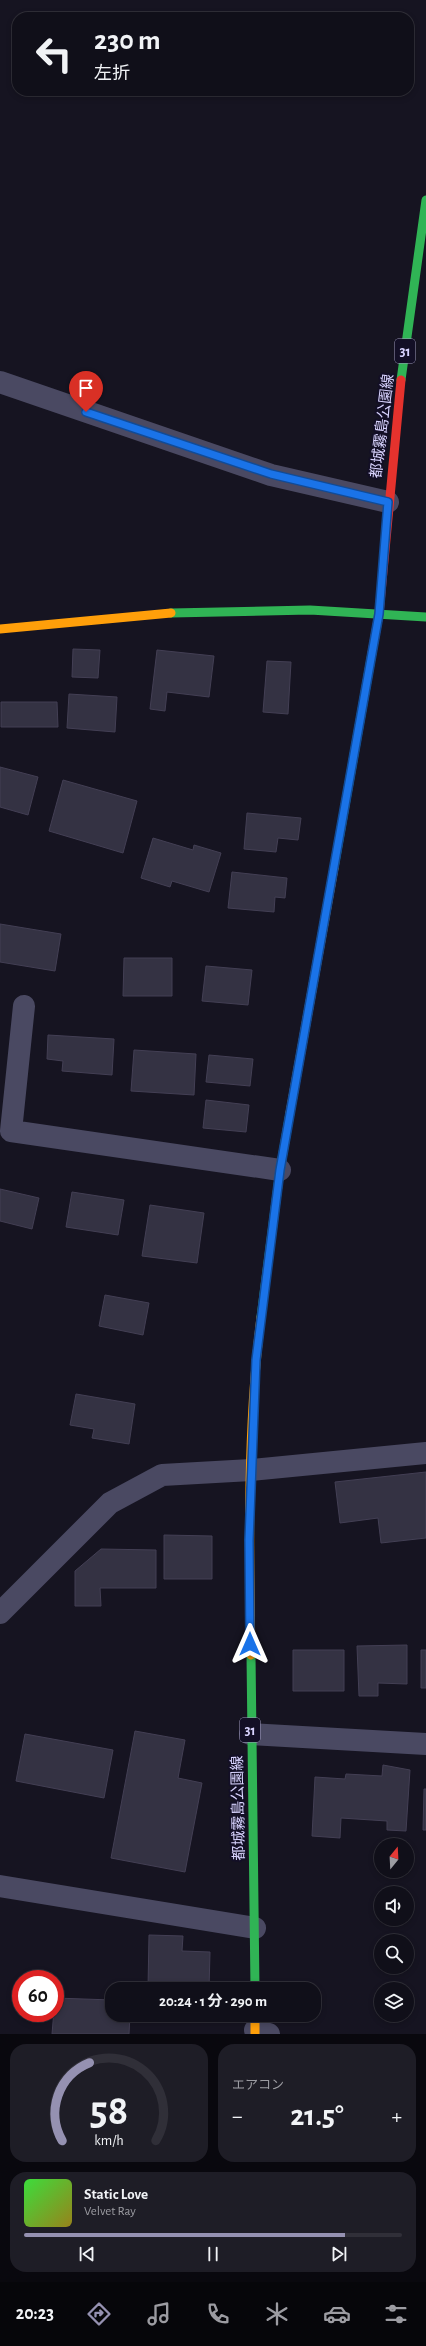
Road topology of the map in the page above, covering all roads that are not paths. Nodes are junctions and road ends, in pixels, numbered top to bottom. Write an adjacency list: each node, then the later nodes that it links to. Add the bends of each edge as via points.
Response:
1 (426, 200): 3 (main road, 都城霧島公園線 / 31, via 401,379)
2 (0, 382): 3 (street, via 271,474)
3 (388, 502): 4 (main road, 都城霧島公園線 / 31)
4 (379, 614): 5 (main road); 6 (main road, via 310,610 155,613); 8 (main road, 都城霧島公園線 / 31)
5 (426, 617)
6 (0, 629)
7 (24, 1006): 8 (street, via 11,1131)
8 (280, 1170): 10 (main road, 都城霧島公園線 / 31, via 256,1360)
9 (426, 1453): 10 (street)
10 (251, 1470): 11 (street, via 162,1475 110,1503); 12 (main road, 都城霧島公園線 / 31)
11 (0, 1613)
12 (250, 1734): 13 (street); 15 (main road, 都城霧島公園線 / 31)
13 (426, 1744)
14 (0, 1886): 15 (street)
15 (255, 1928): 16 (main road, 都城霧島公園線 / 31)
16 (255, 1982)

